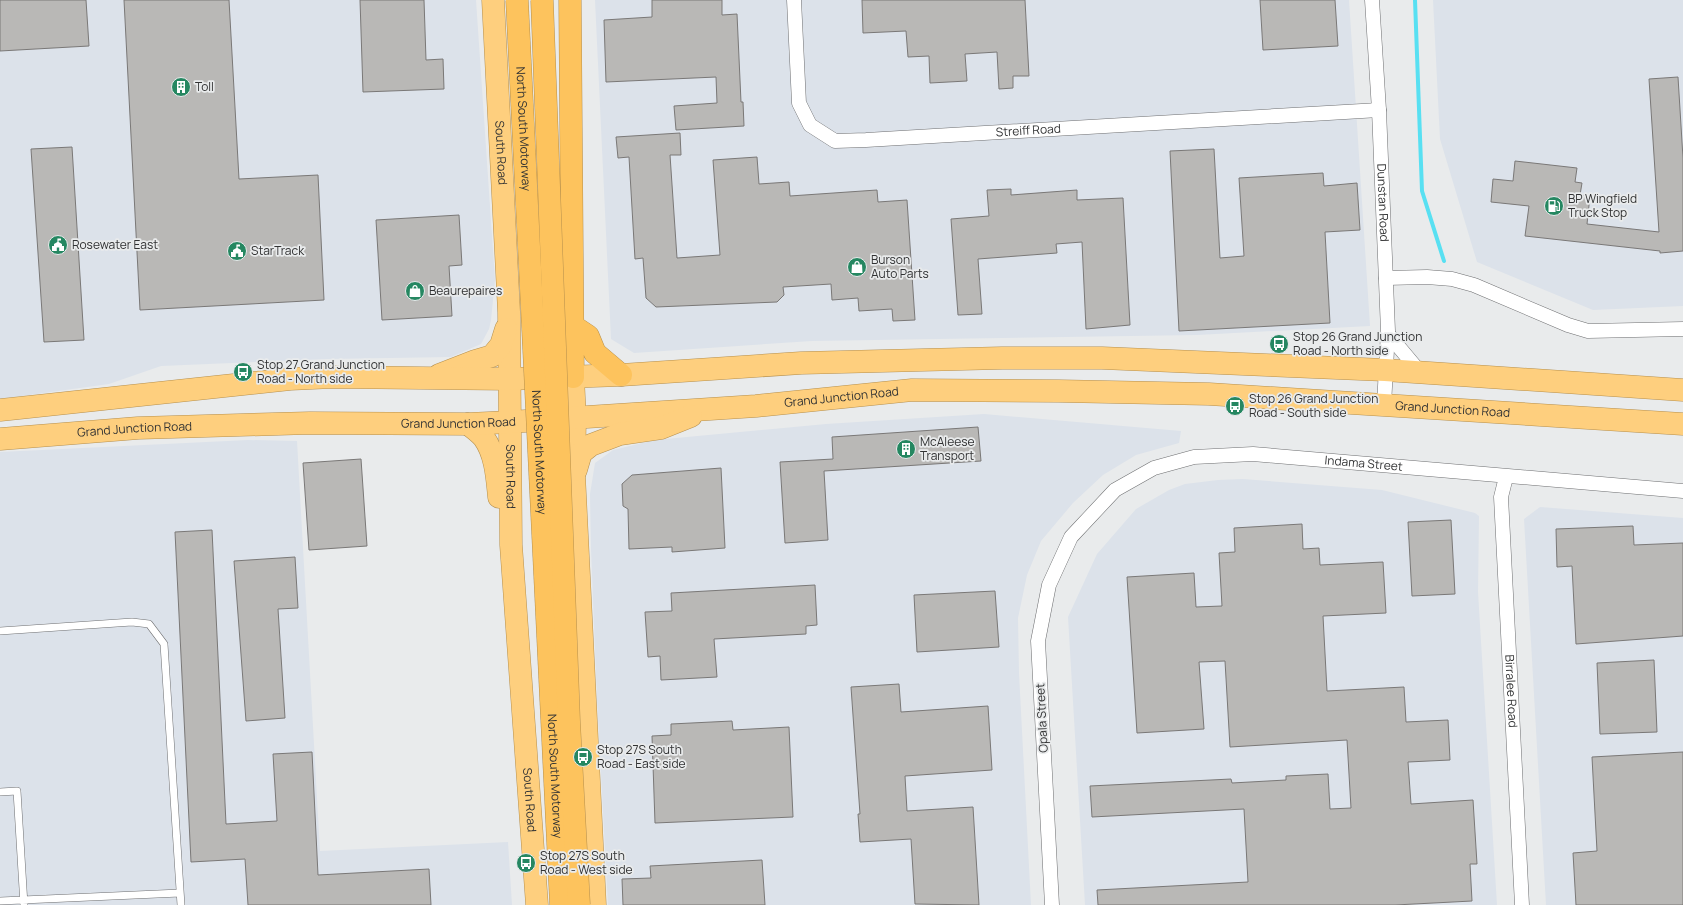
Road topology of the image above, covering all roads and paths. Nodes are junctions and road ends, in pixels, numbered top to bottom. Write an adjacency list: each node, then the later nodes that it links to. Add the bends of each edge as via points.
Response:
1 (493, 0): 9 (highway, South Road)
2 (517, 0): 41 (highway, North South Motorway, bridge)
3 (542, 0): 42 (highway, North South Motorway, bridge, via 569,722)
4 (570, 0): 10 (highway)
5 (794, 0): 7 (street, Streiff Road, via 799,103 810,125 835,141)
6 (1372, 0): 7 (street, Dunstan Road)
7 (1379, 110): 8 (street, Dunstan Road)
8 (1386, 278): 11 (street, via 1427,276 1452,279 1474,285 1561,323 1588,331); 12 (street, Dunstan Road)
9 (509, 312): 17 (highway, via 503,340 492,356); 18 (highway, South Road)
10 (573, 326): 15 (highway, via 588,336 595,353); 16 (highway)
11 (1683, 329)
12 (1388, 334): 13 (street, Dunstan Road); 14 (street)
13 (1386, 370): 14 (highway); 15 (highway, via 1102,358 1002,358 801,363); 20 (street, Dunstan Road)
14 (1419, 371): 19 (highway)
15 (621, 375): 16 (highway)
16 (573, 377): 18 (highway); 23 (highway)
17 (430, 379): 18 (highway); 21 (highway, via 290,379)
18 (509, 379): 24 (highway, South Road)
19 (1683, 390)
20 (1384, 405): 22 (highway, Grand Junction Road, via 1209,394 912,390); 26 (highway, Grand Junction Road)
21 (0, 410)
22 (705, 410): 23 (highway, Grand Junction Road); 28 (highway, via 661,428 620,434 591,445 581,453)
23 (575, 418): 24 (highway, Grand Junction Road); 28 (highway)
24 (510, 422): 25 (highway, Grand Junction Road); 30 (highway, South Road)
25 (468, 424): 27 (highway, Grand Junction Road, via 310,423 146,428); 33 (highway, via 484,438 492,457 496,470 500,513)
26 (1683, 424)
27 (0, 439)
28 (574, 474): 30 (highway, via 551,458 533,460); 43 (highway)
29 (1506, 477): 31 (street, Indama Street); 32 (street, Indama Street, via 1253,454 1194,456 1154,468 1115,490); 45 (street, Birralee Road, via 1502,498)
30 (511, 484): 33 (highway, South Road)
31 (1683, 491)
32 (1071, 537): 44 (street, Opala Street, via 1049,585 1038,641)
33 (511, 545): 40 (highway, South Road)
34 (0, 631): 36 (lane, via 132,622 149,624 164,644)
35 (0, 792): 38 (lane, via 17,791)
36 (180, 893): 38 (lane); 39 (lane)
37 (0, 902): 38 (lane)
38 (24, 903)
39 (181, 905)
40 (537, 905)
41 (561, 905)
42 (579, 905)
43 (595, 905)
44 (1052, 905)
45 (1522, 905)

